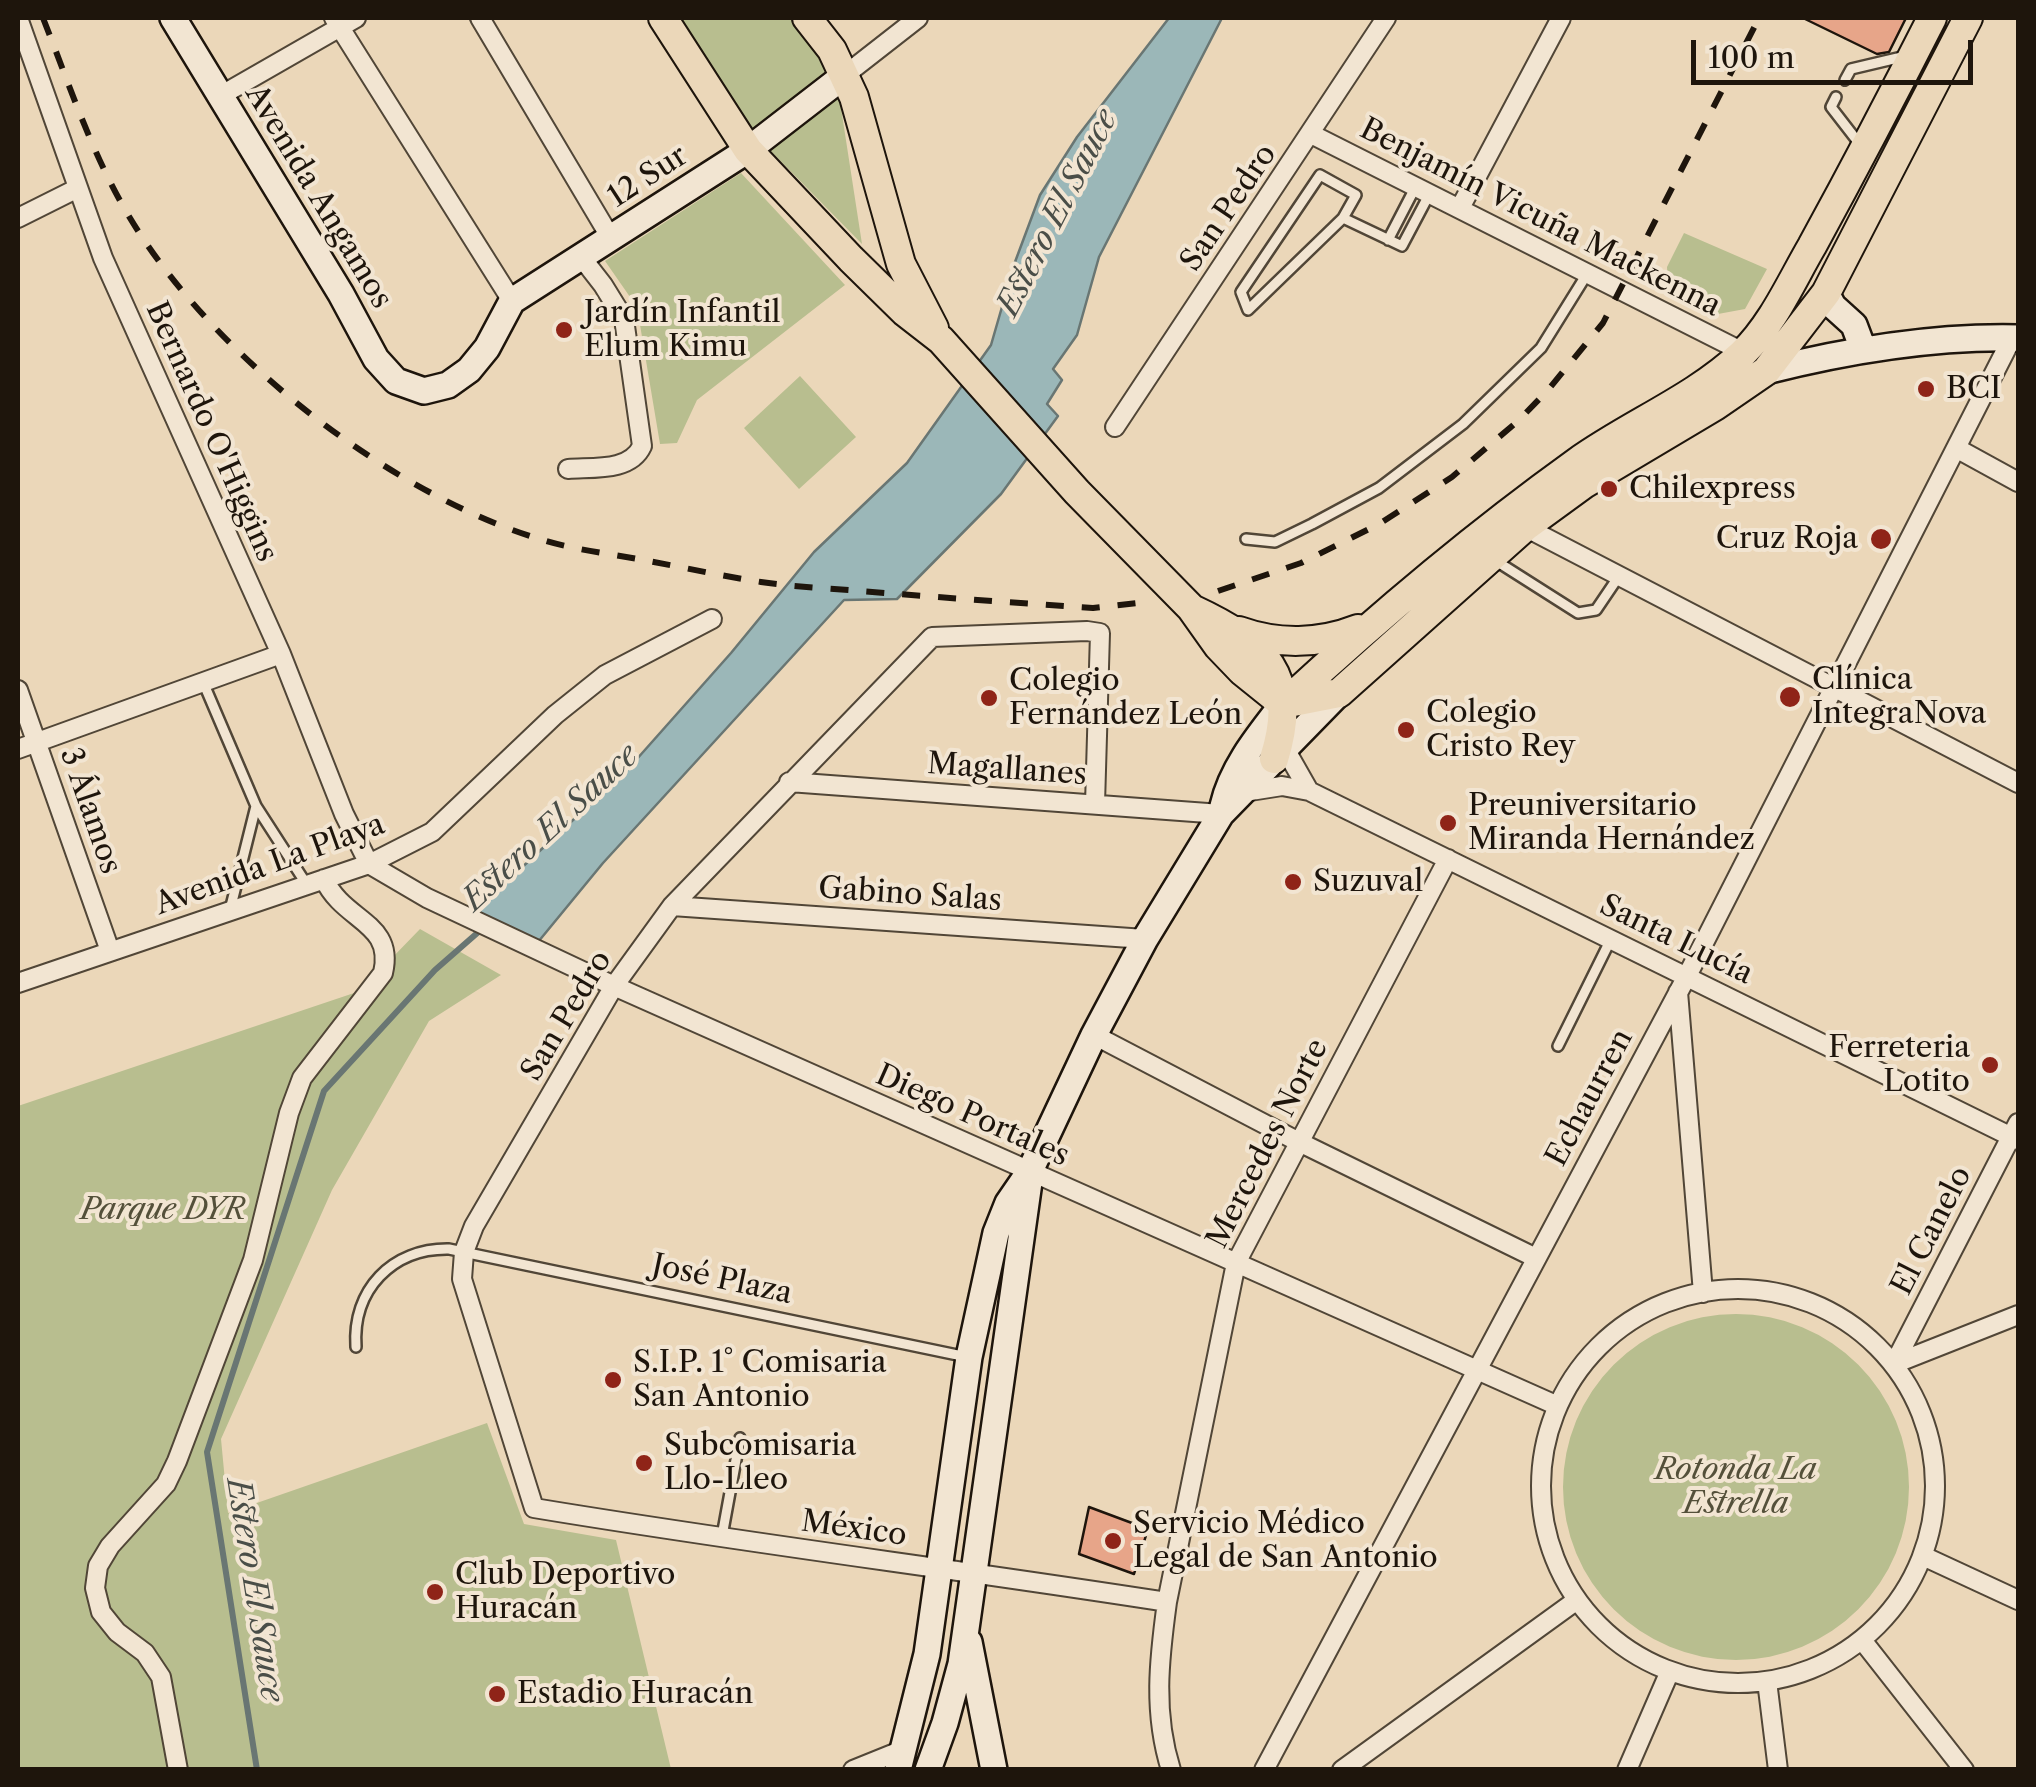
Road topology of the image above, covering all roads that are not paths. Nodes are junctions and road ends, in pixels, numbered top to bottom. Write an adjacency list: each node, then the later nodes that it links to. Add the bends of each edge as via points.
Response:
1 (18, 18): 20 (street, Bernardo O'Higgins)
2 (173, 18): 15 (street, Avenida Angamos)
3 (480, 18): 26 (street)
4 (663, 18): 18 (main road)
5 (807, 18): 13 (main road)
6 (918, 18): 13 (street, 12 Sur)
7 (1386, 18): 17 (street, San Pedro)
8 (1561, 18): 23 (street)
9 (1932, 18): 12 (main road)
10 (1968, 18): 30 (main road)
11 (343, 21): 15 (street); 31 (street)
12 (1913, 54): 14 (lane, via 1852,69); 19 (main road)
13 (844, 75): 18 (street, 12 Sur); 33 (main road, via 901,264)
14 (1846, 80)
15 (220, 96): 31 (street, Avenida Angamos, via 376,360 396,381 424,391 448,385 487,348)
16 (1836, 97): 19 (lane, via 1831,107)
17 (1311, 134): 21 (street, Benjamín Vicuña Mackenna); 37 (street, San Pedro)
18 (748, 150): 26 (street, 12 Sur); 33 (main road, via 851,259)
19 (1864, 150): 22 (main road)
20 (78, 188): 24 (street); 49 (street, Bernardo O'Higgins, via 103,258)
21 (1423, 190): 23 (street, Benjamín Vicuña Mackenna); 27 (lane); 27 (lane, via 1402,246)
22 (1840, 194): 30 (main road, via 1825,264); 35 (main road, via 1774,313)
23 (1460, 208): 29 (street, Benjamín Vicuña Mackenna)
24 (18, 218)
25 (1343, 218): 25 (lane, via 1330,232 1248,310 1241,292 1320,175 1356,195); 27 (lane)
26 (612, 240): 28 (street, 12 Sur)
27 (1388, 240)
28 (582, 258): 31 (street, 12 Sur); 39 (street, via 624,319 642,446 627,463)
29 (1588, 272): 35 (street, Benjamín Vicuña Mackenna); 42 (lane, via 1541,348 1449,435 1379,488 1312,524 1275,542)
30 (1826, 293): 34 (street, via 1854,324); 36 (main road)
31 (512, 301)
32 (2015, 338): 34 (street); 38 (street, Echaurren)
33 (941, 340): 45 (main road)
34 (1863, 349): 36 (street)
35 (1743, 352): 47 (main road, via 1508,512)
36 (1766, 370): 41 (main road)
37 (1115, 427)
38 (1956, 448): 40 (street); 51 (street, Echaurren)
39 (568, 469)
40 (2018, 482)
41 (1525, 527): 43 (main road); 44 (street)
42 (1246, 539)
43 (1490, 557): 44 (lane, via 1578,613 1596,610); 53 (main road)
44 (1620, 576): 51 (street)
45 (1191, 608): 48 (main road); 54 (main road, via 1218,646)
46 (712, 619): 66 (street, Avenida La Playa, via 605,676 432,832)
47 (1369, 625): 48 (main road, via 1300,641); 54 (main road)
48 (1228, 626): 54 (main road, via 1275,670)
49 (281, 654): 50 (street); 66 (street, Bernardo O'Higgins)
50 (203, 682): 55 (street); 63 (lane)
51 (1834, 687): 59 (street); 74 (street, Echaurren)
52 (18, 690): 55 (street, 3 Álamos)
53 (1339, 692): 54 (main road); 57 (street)
54 (1283, 704): 57 (main road); 64 (street, via 1249,749)
55 (37, 742): 56 (street); 72 (street, 3 Álamos)
56 (18, 749)
57 (1278, 753): 60 (street); 61 (street)
58 (789, 782): 62 (street, Magallanes); 62 (street, San Pedro, via 932,637 1088,631 1100,633); 68 (street, San Pedro)
59 (2018, 783)
60 (1310, 791): 61 (street, Santa Lucía, via 1282,786); 65 (street, Santa Lucía)
61 (1244, 792): 64 (street)
62 (1095, 804): 64 (street, Magallanes)
63 (256, 806): 67 (lane); 69 (lane)
64 (1221, 814): 70 (street)
65 (1448, 859): 71 (street, Santa Lucía); 79 (street, Mercedes Norte)
66 (369, 864): 67 (street, Avenida La Playa); 75 (street, Diego Portales)
67 (316, 882): 69 (street, Avenida La Playa); 105 (street, via 376,931 386,958 383,973 302,1078 253,1260 177,1460 156,1497 103,1556 95,1577 96,1599 108,1622 162,1677)
68 (672, 906): 70 (street, Gabino Salas); 75 (street, San Pedro)
69 (230, 911): 72 (street, Avenida La Playa)
70 (1145, 939): 76 (street)
71 (1611, 939): 74 (street, Santa Lucía); 77 (lane)
72 (110, 951): 73 (street, Avenida La Playa)
73 (18, 983)
74 (1682, 984): 78 (street, Santa Lucía); 82 (street, Echaurren); 84 (street)
75 (614, 986): 80 (street, Diego Portales); 81 (street, San Pedro)
76 (1094, 1036): 79 (street); 80 (street)
77 (1558, 1046)
78 (2016, 1133): 88 (street, El Canelo)
79 (1297, 1141): 82 (street); 83 (street, Mercedes Norte)
80 (1030, 1172): 83 (street, Diego Portales); 87 (street, via 996,1234); 96 (street)
81 (464, 1252): 86 (lane, José Plaza, via 419,1252 380,1274 360,1308); 87 (lane, José Plaza); 92 (street, San Pedro, via 465,1293)
82 (1536, 1258): 89 (street, Echaurren)
83 (1236, 1263): 89 (street, Diego Portales); 99 (street, Mercedes Norte)
84 (1702, 1292): 88 (street, via 1764,1291 1805,1300 1853,1326); 90 (street, via 1662,1305 1617,1332 1580,1370)
85 (2018, 1314): 88 (street)
86 (356, 1346)
87 (969, 1357): 95 (street)
88 (1894, 1364): 94 (street, via 1918,1404 1932,1448 1936,1492)
89 (1476, 1370): 90 (street, Diego Portales); 110 (street, Echaurren)
90 (1558, 1406): 97 (street, via 1544,1455 1542,1506 1557,1565)
91 (740, 1438): 93 (lane)
92 (534, 1508): 93 (street, México)
93 (722, 1539): 95 (street, México)
94 (1922, 1556): 98 (street); 101 (street, via 1892,1609)
95 (940, 1568): 96 (street, México); 100 (street); 104 (street)
96 (972, 1572): 99 (street, México); 100 (street)
97 (1577, 1600): 102 (street, via 1618,1643); 111 (street)
98 (2018, 1600)
99 (1167, 1602): 109 (street, Mercedes Norte, via 1157,1691)
100 (966, 1633): 107 (street); 108 (street)
101 (1862, 1640): 103 (street, via 1827,1662); 114 (street)
102 (1670, 1671): 103 (street, via 1708,1681); 112 (street)
103 (1767, 1681): 113 (street)
104 (901, 1760): 106 (street)
105 (178, 1770)
106 (853, 1770)
107 (928, 1770)
108 (994, 1770)
109 (1172, 1770)
110 (1264, 1770)
111 (1342, 1770)
112 (1627, 1770)
113 (1778, 1770)
114 (1964, 1770)

